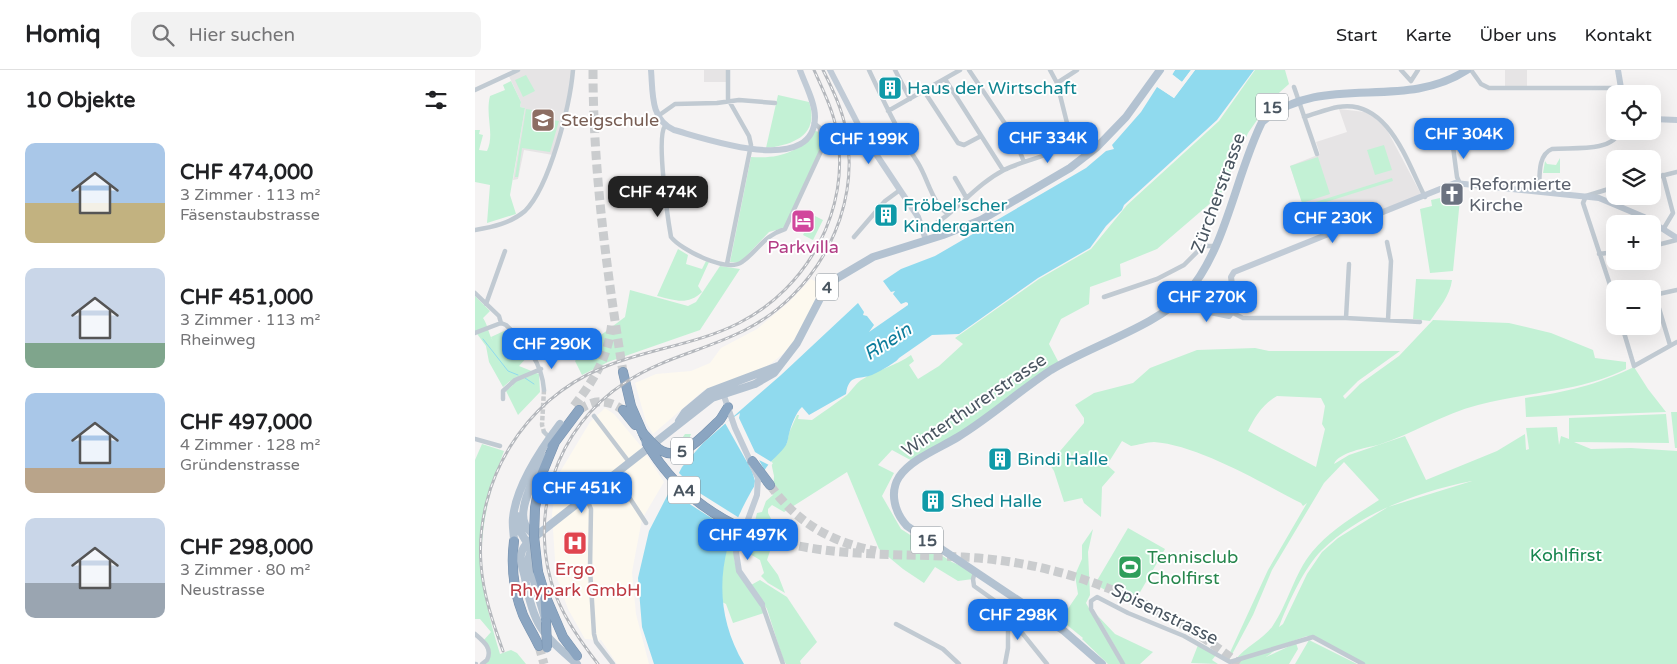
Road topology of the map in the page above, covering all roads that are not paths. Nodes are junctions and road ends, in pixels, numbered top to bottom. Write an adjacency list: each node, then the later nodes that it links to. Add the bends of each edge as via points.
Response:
1 (518, 70): 25 (street)
2 (573, 70): 60 (street, via 562,126 537,196 514,219)
3 (651, 70): 33 (street)
4 (728, 70): 29 (street)
5 (800, 70): 37 (street, via 814,108)
6 (830, 70): 52 (street, via 864,136)
7 (869, 70): 32 (street)
8 (895, 70): 28 (street)
9 (960, 70): 19 (street)
10 (969, 70): 46 (street, via 1014,137)
11 (1050, 70): 22 (street)
12 (1077, 70): 22 (street)
13 (1160, 70): 45 (main road, 4, via 1126,118)
14 (1401, 70): 21 (street)
15 (1418, 70): 21 (street)
16 (1467, 70): 21 (main road, via 1443,82)
17 (1471, 70): 27 (street, via 1481,84 1489,88)
18 (1618, 70): 23 (street)
19 (945, 79): 26 (street); 39 (street)
20 (1397, 79): 21 (main road)
21 (1411, 81)
22 (1057, 83): 40 (street)
23 (1620, 85)
24 (1295, 89): 34 (street)
25 (475, 90)
26 (924, 91): 28 (street); 39 (street, via 958,143 964,145)
27 (1606, 91)
28 (908, 100): 32 (street)
29 (729, 102): 31 (street); 33 (street, via 675,104); 43 (street, via 751,139)
30 (1275, 102): 67 (main road, Zürcherstrasse / 15, via 1256,133)
31 (775, 103)
32 (888, 111): 58 (street, via 936,200)
33 (658, 116): 38 (street)
34 (1304, 117): 44 (street); 56 (street, via 1339,107 1365,109 1375,115 1388,127)
35 (1661, 119): 36 (street)
36 (1677, 120)
37 (815, 123): 43 (street, via 796,145 769,152); 72 (street, via 820,128 823,149 785,229 771,234 741,264)
38 (665, 126): 43 (street); 72 (street, via 663,166 671,237 689,252)
39 (981, 136): 47 (street)
40 (1071, 139): 45 (street); 46 (street, via 1054,152)
41 (1452, 139): 51 (street)
42 (1616, 140): 54 (street, via 1605,145 1545,152)
43 (750, 150): 72 (street)
44 (1317, 154)
45 (1087, 156): 64 (main road, 4, via 981,220)
46 (1024, 162): 47 (street)
47 (1003, 170): 57 (street)
48 (1677, 172): 49 (street)
49 (1663, 175): 59 (street, via 1673,213)
50 (955, 178): 57 (street)
51 (1460, 184): 54 (street); 56 (street, via 1450,184)
52 (900, 190): 61 (street); 62 (street, via 885,201)
53 (1606, 190): 55 (street)
54 (1539, 192): 55 (street)
55 (1586, 196): 59 (street, via 1619,205); 70 (street, via 1583,198 1584,208)
56 (1425, 197): 80 (street, via 1234,272 1231,277)
57 (966, 198): 58 (street)
58 (948, 214): 61 (street)
59 (1663, 228): 63 (street)
60 (475, 230)
61 (924, 230): 64 (street)
62 (854, 237)
63 (1677, 239): 66 (street)
64 (926, 240): 94 (main road, 4, via 873,257 834,280 824,291 797,343 773,373 755,384)
65 (1387, 242): 83 (street, via 1391,261)
66 (1661, 245)
67 (1215, 246): 77 (main road, Zürcherstrasse / 15, via 1207,266); 78 (street, via 1203,246 1184,265 1157,279)
68 (505, 251): 79 (street)
69 (1606, 253): 70 (street)
70 (1599, 254): 73 (street)
71 (1349, 264): 82 (street)
72 (729, 265)
73 (1608, 280)
74 (1677, 290): 76 (street)
75 (475, 293): 79 (street)
76 (1661, 293)
77 (1187, 294): 80 (street, via 1210,312 1226,316); 90 (main road, Zürcherstrasse / 15, via 1162,313)
78 (1104, 297)
79 (486, 304): 85 (street, via 499,316)
80 (1233, 313): 82 (street, via 1243,318)
81 (1661, 317): 89 (street)
82 (1346, 318): 83 (street)
83 (1388, 320): 84 (street)
84 (1420, 322)
85 (501, 323): 86 (street); 91 (street, via 535,357)
86 (475, 333)
87 (1625, 335): 89 (street, via 1634,366)
88 (1677, 342): 89 (street)
89 (1670, 345)
90 (1062, 364): 119 (main road, Winterthurerstrasse / 15, via 986,419 912,465 896,483 895,503 903,522)
91 (541, 369): 93 (street); 95 (street, via 515,380 503,391)
92 (623, 372): 100 (highway, A4)
93 (544, 390)
94 (721, 390): 97 (street); 106 (main road, 4)
95 (503, 399)
96 (623, 410): 100 (highway, 5)
97 (729, 411): 100 (highway, 5, bridge, via 690,446 675,454 659,450); 105 (street)
98 (593, 416): 106 (street)
99 (560, 424): 101 (main road); 101 (highway, via 576,408)
100 (641, 431): 112 (highway, A4, bridge, via 667,473 692,497 721,517)
101 (550, 437): 104 (highway); 110 (main road, via 532,467); 121 (highway, bridge, via 535,508 534,536 538,572)
102 (475, 439): 103 (street)
103 (500, 446)
104 (545, 456): 113 (main road, via 523,514 525,525)
105 (752, 461): 108 (highway); 122 (street, via 759,486 736,552 739,571)
106 (629, 462): 107 (main road, 4)
107 (613, 474): 109 (main road, 4); 111 (street)
108 (770, 484)
109 (586, 497): 113 (main road, 4); 130 (street, via 591,509 594,634 596,642)
110 (517, 504): 114 (main road, via 513,517); 115 (main road, via 518,524)
111 (646, 523)
112 (760, 536)
113 (535, 537): 115 (main road, 4); 118 (main road)
114 (514, 541): 117 (highway)
115 (527, 543): 116 (main road, 4)
116 (520, 551): 117 (highway); 120 (main road)
117 (513, 561): 123 (highway, bridge, via 521,608 544,649 547,622)
118 (528, 561): 120 (main road); 123 (main road)
119 (975, 572): 124 (street, via 974,586); 135 (main road, Winterthurerstrasse / 15, via 1064,631)
120 (524, 576): 127 (main road, via 539,627 550,640)
121 (545, 595): 123 (highway); 127 (highway)
122 (762, 604): 131 (street)
123 (544, 610)
124 (1008, 614): 133 (street); 134 (street)
125 (896, 624): 132 (street, via 943,649)
126 (475, 634): 128 (street, via 489,651 487,660)
127 (577, 660): 129 (main road)
128 (482, 664)
129 (583, 664)
130 (613, 664)
131 (783, 664)
132 (959, 664)
133 (1005, 664)
134 (1047, 664)
135 (1102, 664)
136 (1123, 664): 137 (street, Spisenstrasse, via 1091,609 1093,598 1100,597 1190,639 1230,662 1313,637)
137 (1363, 664)

